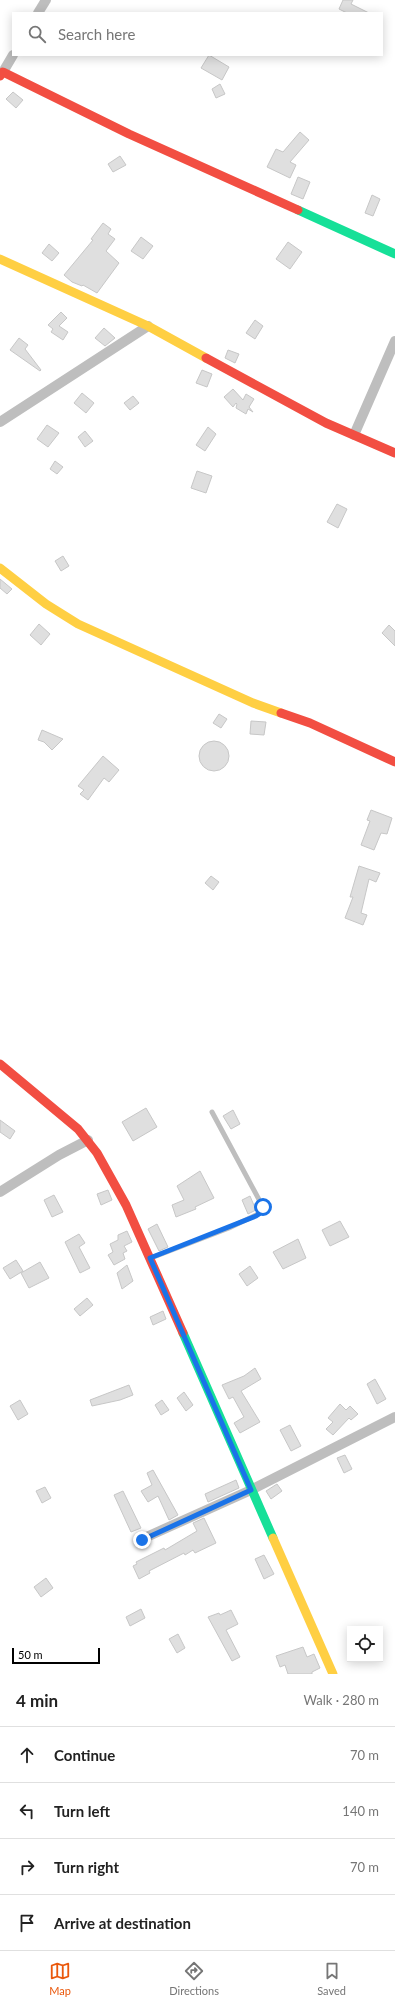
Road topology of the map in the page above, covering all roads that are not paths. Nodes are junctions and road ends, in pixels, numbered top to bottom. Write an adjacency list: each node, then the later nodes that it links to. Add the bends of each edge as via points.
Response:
1 (46, 0): 2 (street)
2 (39, 12)
3 (12, 56): 4 (street)
4 (2, 74): 5 (street)
5 (395, 254)
6 (0, 259): 7 (street)
7 (148, 326): 9 (street); 10 (street, via 326,423)
8 (395, 341): 10 (street)
9 (0, 422)
10 (354, 435): 11 (street)
11 (395, 453)
12 (0, 568): 13 (street, via 46,604 78,624 254,703 310,723)
13 (395, 762)
14 (0, 1064): 16 (street)
15 (212, 1112): 18 (lane, via 263,1207 262,1212)
16 (88, 1140): 17 (street); 18 (street, via 123,1199)
17 (0, 1192)
18 (150, 1258): 20 (street)
19 (395, 1417): 20 (street)
20 (251, 1490): 21 (street); 22 (street)
21 (142, 1540)
22 (334, 1674)

